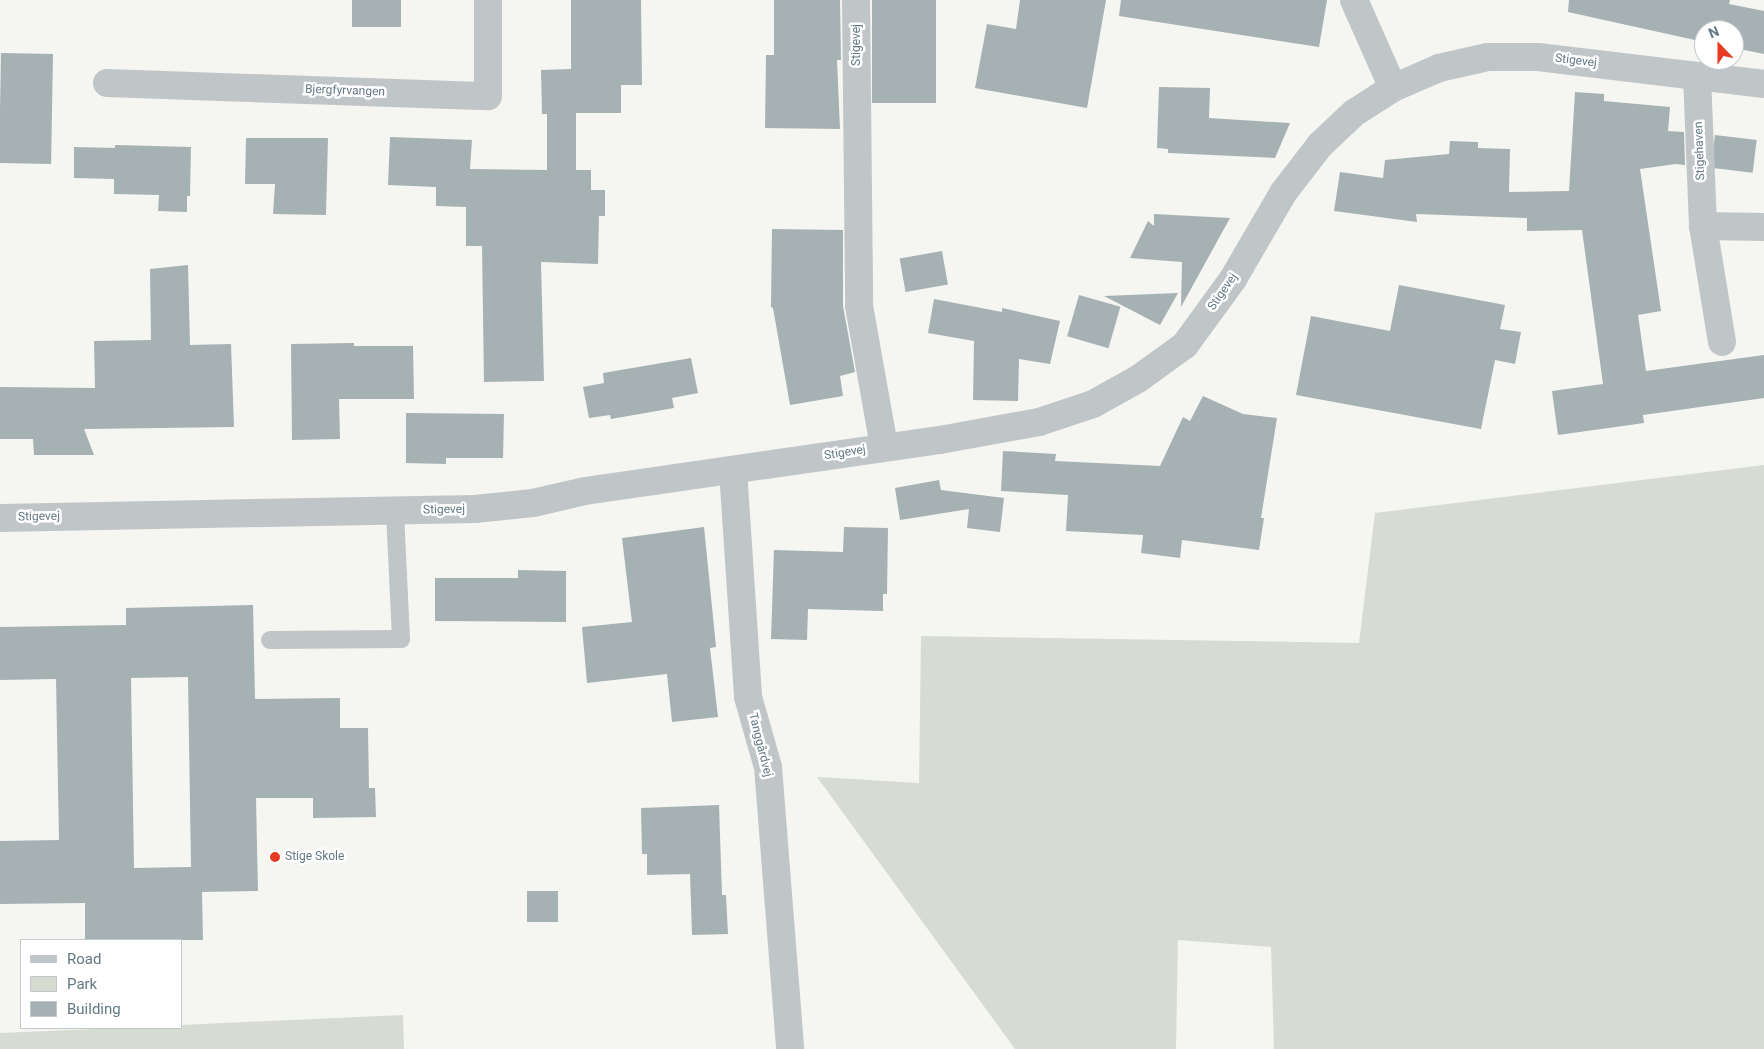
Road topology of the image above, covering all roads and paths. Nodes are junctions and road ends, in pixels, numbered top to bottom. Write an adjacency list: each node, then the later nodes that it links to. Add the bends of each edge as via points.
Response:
1 (488, 0): 5 (street, Bjergfyrvangen, via 488,96)
2 (856, 0): 11 (street, Stigevej, via 859,306)
3 (1354, 0): 7 (street)
4 (1697, 76): 6 (street, Stigevej); 7 (street, Stigevej, via 1538,56 1488,57 1439,68); 8 (street, Stigehaven)
5 (107, 83)
6 (1764, 84)
7 (1393, 88): 11 (street, Stigevej, via 1354,113 1320,145 1283,193 1233,279 1185,345 1138,379 1093,404 1039,422)
8 (1703, 226): 9 (street); 10 (street, Stigehaven)
9 (1764, 227)
10 (1722, 342)
11 (884, 447): 12 (street, Stigevej)
12 (733, 470): 13 (street, Stigevej, via 585,491 533,503 475,509); 16 (street, Tanggårdvej, via 748,697 768,766)
13 (395, 511): 14 (street, Stigevej); 15 (lane, via 401,639)
14 (0, 518)
15 (270, 640)
16 (790, 1049)

